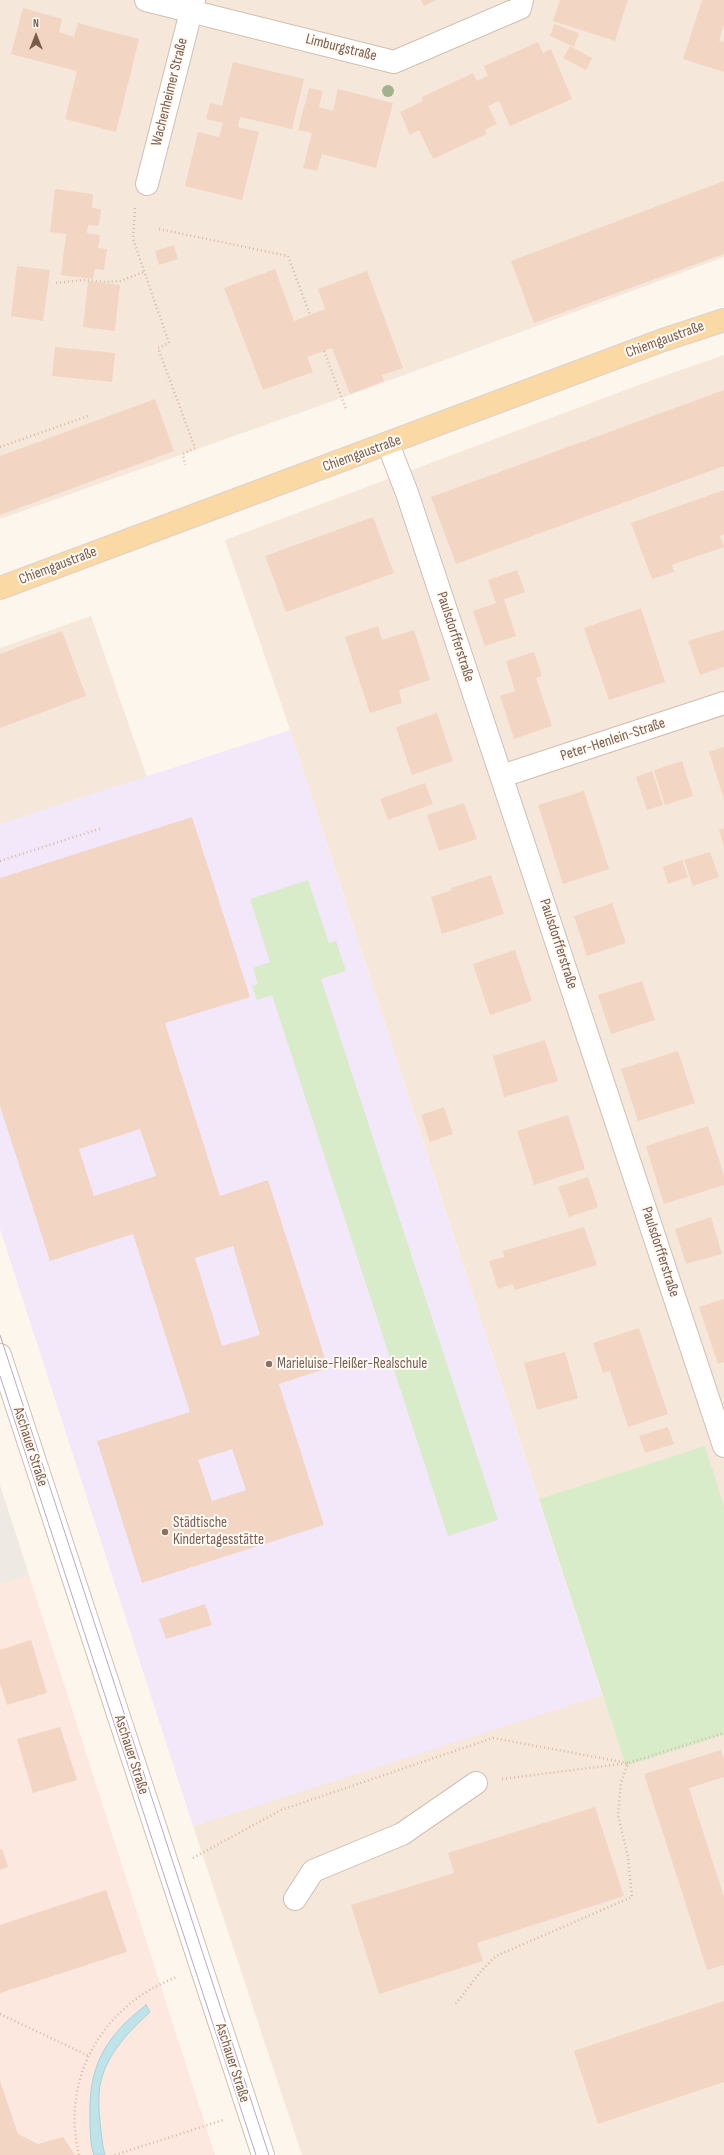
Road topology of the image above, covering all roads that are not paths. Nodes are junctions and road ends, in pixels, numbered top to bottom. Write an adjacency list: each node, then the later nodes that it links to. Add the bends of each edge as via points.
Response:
1 (146, 0): 3 (street, Limburgstraße)
2 (522, 0): 3 (street, Limburgstraße, via 520,8 394,62)
3 (193, 6): 4 (street, Wachenheimer Straße)
4 (147, 184)
5 (724, 320): 6 (main road, Chiemgaustraße, via 663,340)
6 (388, 444): 7 (main road, Chiemgaustraße); 9 (street, Paulsdorfferstraße, via 407,493)
7 (0, 588)
8 (724, 703): 9 (street, Peter-Henlein-Straße)
9 (502, 776): 11 (street, Paulsdorfferstraße)
10 (0, 1355): 14 (street, Aschauer Straße)
11 (724, 1446)
12 (476, 1783): 13 (street, via 402,1834 313,1871)
13 (295, 1899)
14 (263, 2155)

